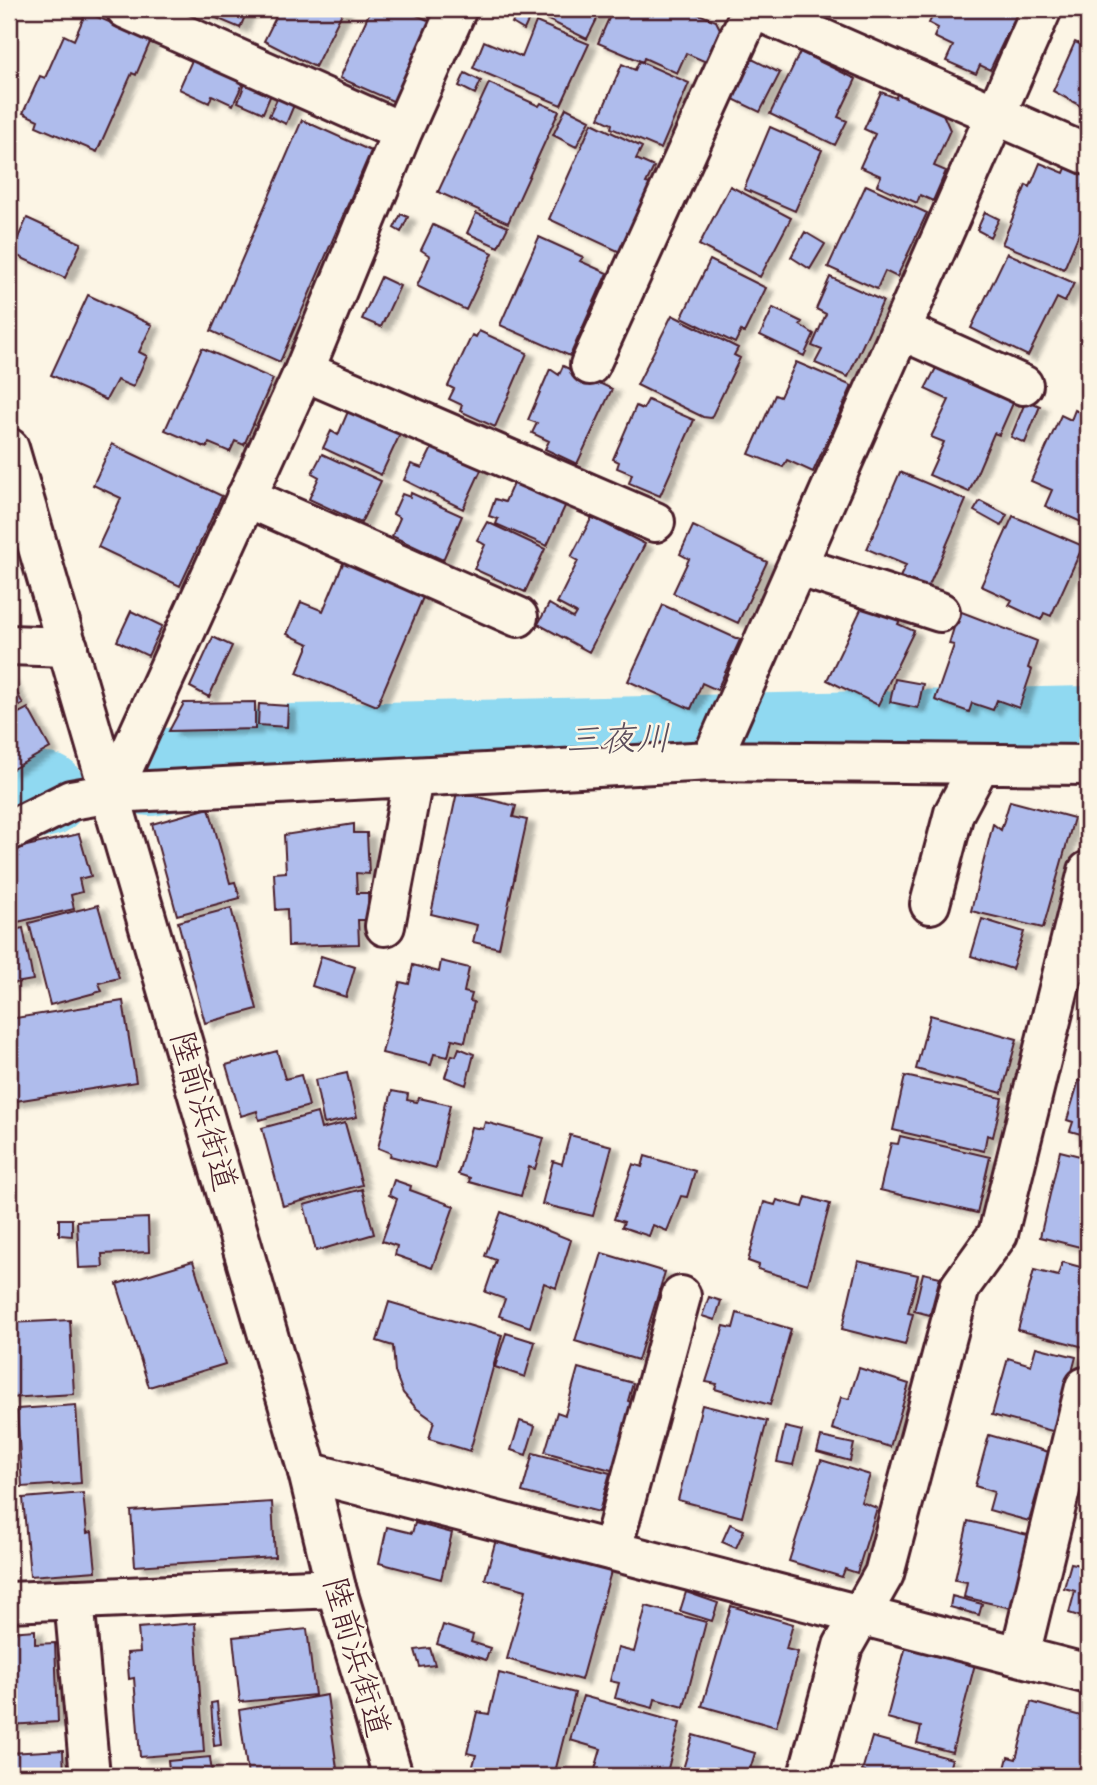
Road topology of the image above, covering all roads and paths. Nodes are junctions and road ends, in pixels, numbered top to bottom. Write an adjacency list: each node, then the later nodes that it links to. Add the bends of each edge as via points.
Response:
1 (126, 9): 6 (street)
2 (457, 9): 6 (street)
3 (753, 9): 5 (street); 9 (street)
4 (1042, 9): 5 (street)
5 (995, 114): 7 (street); 8 (street)
6 (402, 132): 10 (street)
7 (1088, 155)
8 (901, 330): 11 (street); 15 (street)
9 (590, 365)
10 (304, 371): 13 (street); 14 (street)
11 (1023, 384)
12 (9, 447): 19 (street, 陸前浜街道)
13 (246, 498): 17 (street); 24 (street)
14 (654, 522)
15 (797, 566): 16 (street); 20 (street)
16 (940, 612)
17 (519, 617)
18 (9, 645): 19 (street)
19 (68, 646): 24 (street, 陸前浜街道)
20 (711, 761): 22 (street); 23 (street)
21 (1088, 765): 22 (street)
22 (979, 766): 27 (street, via 954,813)
23 (413, 779): 24 (street); 28 (street)
24 (112, 793): 25 (street, via 71,800); 31 (street, 陸前浜街道)
25 (9, 831)
26 (1088, 871): 36 (street, via 998,1234 960,1287 884,1574)
27 (930, 904)
28 (385, 926)
29 (681, 1296): 32 (street)
30 (1085, 1387): 37 (street)
31 (308, 1472): 32 (street); 33 (street, 陸前浜街道)
32 (612, 1549): 36 (street)
33 (336, 1588): 34 (street); 40 (street, 陸前浜街道)
34 (74, 1599): 35 (street); 39 (street)
35 (9, 1602)
36 (861, 1612): 37 (street); 41 (street, via 843,1646)
37 (1020, 1656): 38 (street)
38 (1088, 1674)
39 (90, 1776)
40 (393, 1776)
41 (808, 1776)

